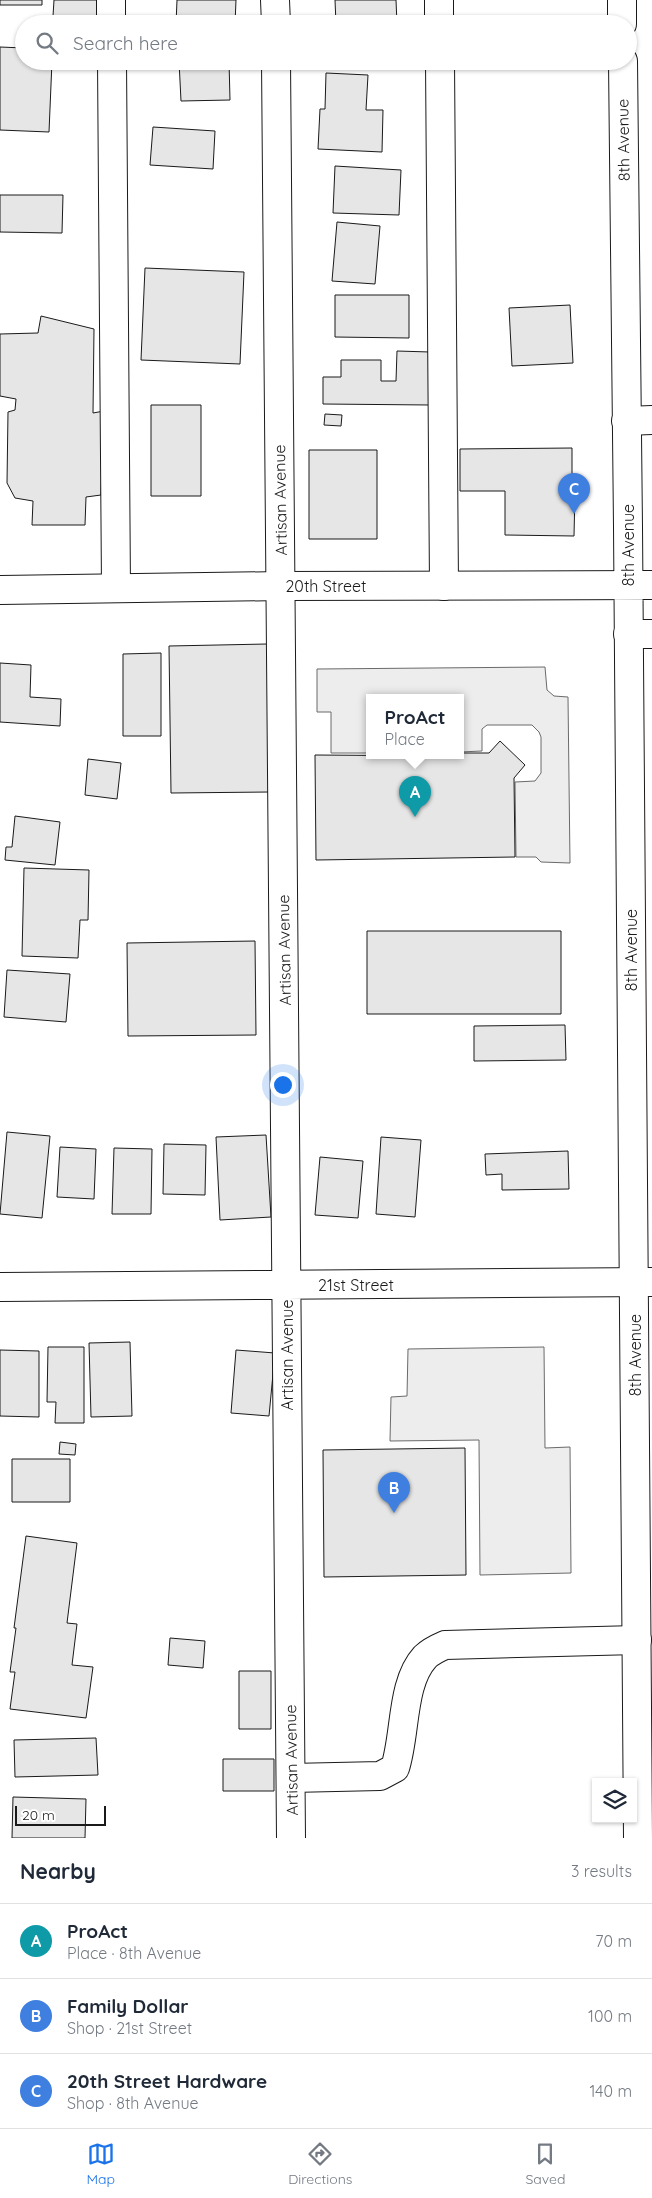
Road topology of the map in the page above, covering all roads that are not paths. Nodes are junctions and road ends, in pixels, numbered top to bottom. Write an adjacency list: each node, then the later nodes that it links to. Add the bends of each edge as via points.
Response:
1 (111, 0): 5 (main road)
2 (276, 0): 6 (main road)
3 (439, 0): 7 (main road)
4 (622, 0): 8 (main road)
5 (111, 15)
6 (276, 15)
7 (439, 15)
8 (622, 15)
9 (112, 70): 17 (main road)
10 (276, 70): 15 (main road, Artisan Avenue)
11 (440, 70): 16 (main road)
12 (623, 70): 13 (main road, 8th Avenue)
13 (639, 421): 14 (main road, 8th Avenue)
14 (640, 585): 16 (main road, 20th Street); 19 (main road, 8th Avenue)
15 (281, 586): 16 (main road, 20th Street); 17 (main road, 20th Street); 21 (main road, Artisan Avenue)
16 (444, 586)
17 (116, 588): 18 (main road, 20th Street)
18 (0, 590)
19 (640, 634): 20 (main road, 8th Avenue)
20 (643, 1283): 21 (main road, 21st Street); 23 (main road, 8th Avenue)
21 (287, 1286): 22 (main road, 21st Street); 24 (main road, Artisan Avenue)
22 (0, 1287)
23 (637, 1640): 24 (main road, via 445,1645 426,1655 416,1668 408,1693 395,1768 380,1776); 26 (main road, 8th Avenue)
24 (291, 1778): 25 (main road, Artisan Avenue)
25 (292, 1838)
26 (638, 1838)

